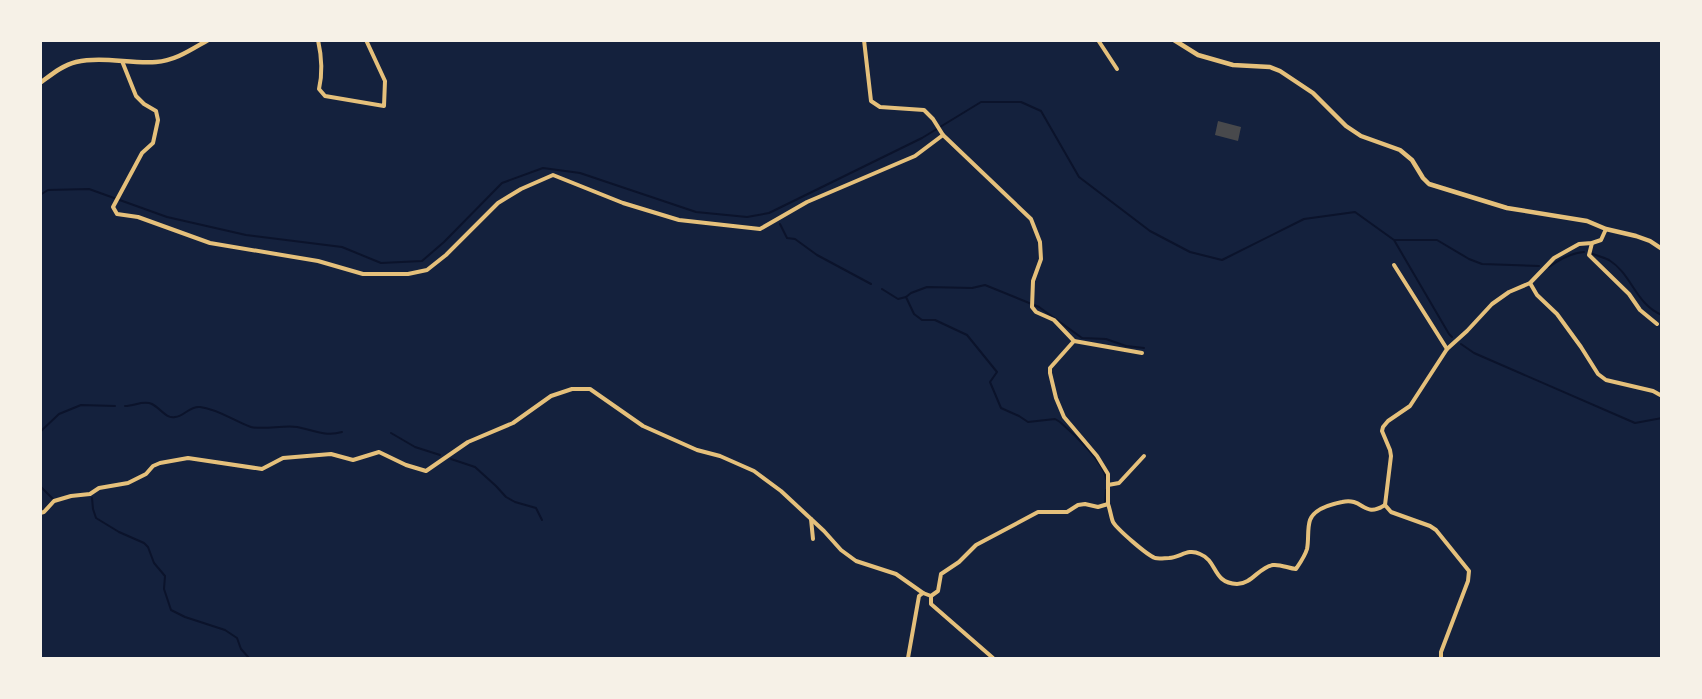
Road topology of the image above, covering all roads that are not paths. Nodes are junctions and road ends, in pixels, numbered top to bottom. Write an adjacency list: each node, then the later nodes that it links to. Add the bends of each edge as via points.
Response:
1 (208, 40): 7 (street, via 178,57 158,62)
2 (318, 40): 3 (street, via 322,57 319,89 325,96 384,106 385,81)
3 (366, 40)
4 (864, 40): 10 (street, via 871,101 880,107 924,110)
5 (1098, 40): 8 (street)
6 (1174, 40): 11 (street, via 1198,55 1233,65 1280,71 1313,93 1361,136 1400,150 1429,184 1507,208 1587,221)
7 (122, 61): 9 (street, via 76,62); 10 (street, via 136,96 156,111 158,120 153,143 142,153 113,207 117,214 138,217 210,243 318,261 363,274 427,270 498,203 554,175 679,220 760,229 807,202 915,156)
8 (1117, 69)
9 (40, 83)
10 (942, 134): 19 (street, via 1031,219 1040,242 1041,259 1033,281 1032,307 1054,320)
11 (1606, 229): 12 (street, via 1601,240); 13 (street, via 1643,238)
12 (1592, 243): 14 (street); 17 (street, via 1579,244 1554,258)
13 (1662, 249)
14 (1589, 255): 15 (street); 18 (street)
15 (1584, 262)
16 (1394, 265): 20 (street)
17 (1530, 283): 20 (street, via 1492,304); 22 (street, via 1557,314 1598,374 1606,380)
18 (1657, 324)
19 (1074, 341): 21 (street); 24 (street, via 1050,373 1064,417 1097,456 1108,474)
20 (1447, 349): 26 (street, via 1410,406 1383,427 1391,456)
21 (1142, 353)
22 (1662, 396)
23 (1144, 456): 24 (street, via 1119,483)
24 (1108, 485): 25 (street)
25 (1108, 504): 26 (street, via 1113,521 1156,558 1197,552 1228,584 1246,583 1277,564 1296,569 1307,549 1311,520 1320,510 1349,501 1372,511); 31 (street, via 1077,505 1067,512 1038,512 976,545 941,574 938,591)
26 (1385, 505): 34 (street, via 1391,512 1436,530 1469,571)
27 (40, 513): 28 (street, via 54,501 128,483 160,463 188,459 262,469 283,459 331,454 353,460 379,452 426,471 468,442 513,423 551,396 572,389 590,389 643,426 754,471)
28 (811, 519): 29 (street); 30 (street, via 856,561 896,574)
29 (813, 539)
30 (923, 593): 31 (street); 32 (street, via 917,603)
31 (931, 597): 33 (street, via 931,604)
32 (908, 658)
33 (993, 658)
34 (1441, 658)

